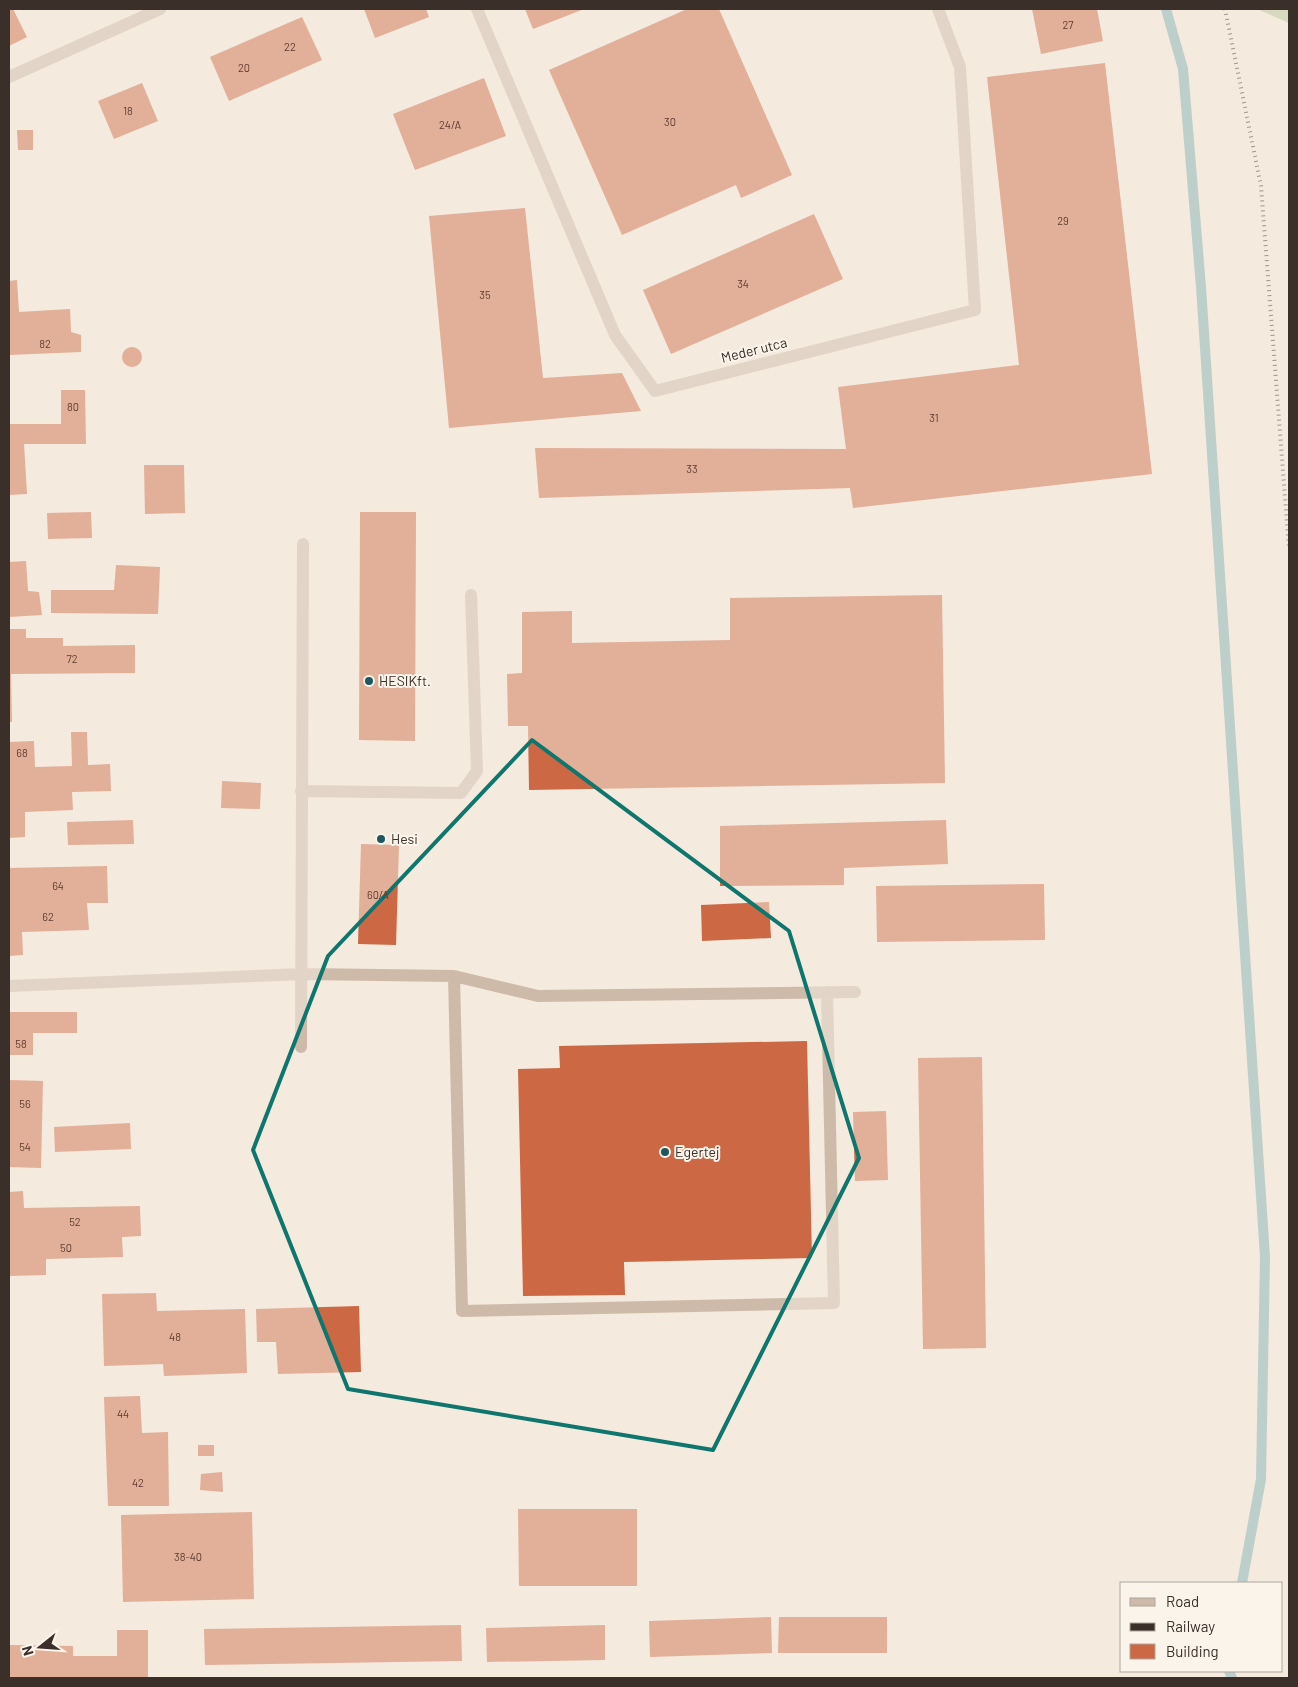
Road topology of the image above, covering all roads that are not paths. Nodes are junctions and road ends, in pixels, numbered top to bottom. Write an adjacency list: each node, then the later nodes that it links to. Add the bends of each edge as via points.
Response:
1 (160, 9): 4 (street)
2 (477, 9): 3 (street, Meder utca, via 615,335 655,390 975,310 960,67)
3 (938, 9)
4 (9, 77)
5 (303, 544): 7 (street)
6 (471, 595): 7 (street, via 477,771 461,792)
7 (301, 791): 8 (street)
8 (303, 974): 9 (street); 10 (street); 13 (street)
9 (454, 976): 11 (street, via 538,996); 11 (street, via 462,1311 834,1303)
10 (9, 986)
11 (827, 992): 12 (street)
12 (855, 992)
13 (301, 1048)

